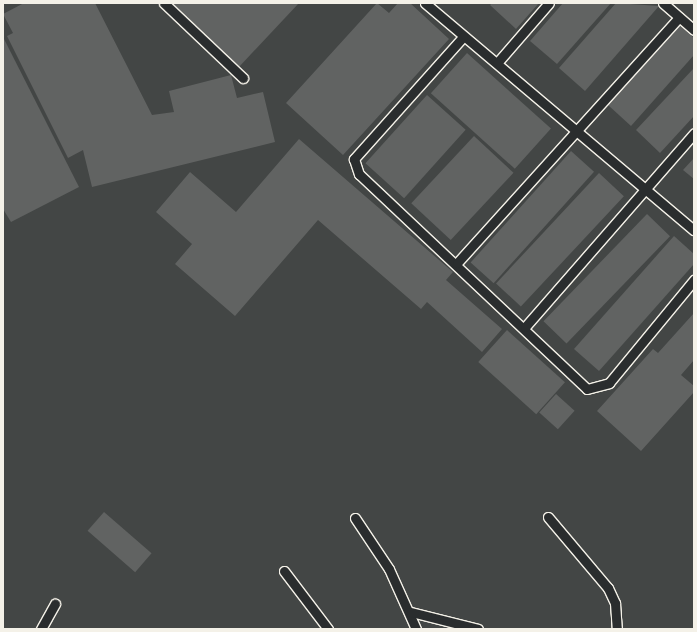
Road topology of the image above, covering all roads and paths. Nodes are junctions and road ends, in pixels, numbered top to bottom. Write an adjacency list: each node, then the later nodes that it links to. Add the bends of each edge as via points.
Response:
1 (164, 3): 9 (lane)
2 (549, 3): 8 (lane)
3 (663, 3): 5 (lane)
4 (427, 4): 7 (lane)
5 (679, 18): 6 (lane); 10 (lane)
6 (694, 30)
7 (463, 37): 8 (lane); 14 (lane, via 354,159 359,174)
8 (497, 63): 10 (lane)
9 (243, 78)
10 (575, 132): 12 (lane); 14 (lane)
11 (694, 133): 12 (lane)
12 (645, 189): 13 (lane); 16 (lane)
13 (694, 230)
14 (457, 263): 16 (lane)
15 (694, 280): 16 (lane, via 609,383 601,388 588,388 580,384)
16 (525, 327)
17 (548, 517): 26 (lane, via 608,588 615,603)
18 (355, 518): 21 (lane, via 389,569)
19 (284, 571): 23 (lane)
20 (55, 604): 22 (lane)
21 (411, 612): 24 (lane); 25 (lane)
22 (41, 629)
23 (328, 629)
24 (416, 629)
25 (478, 629)
26 (617, 629)

